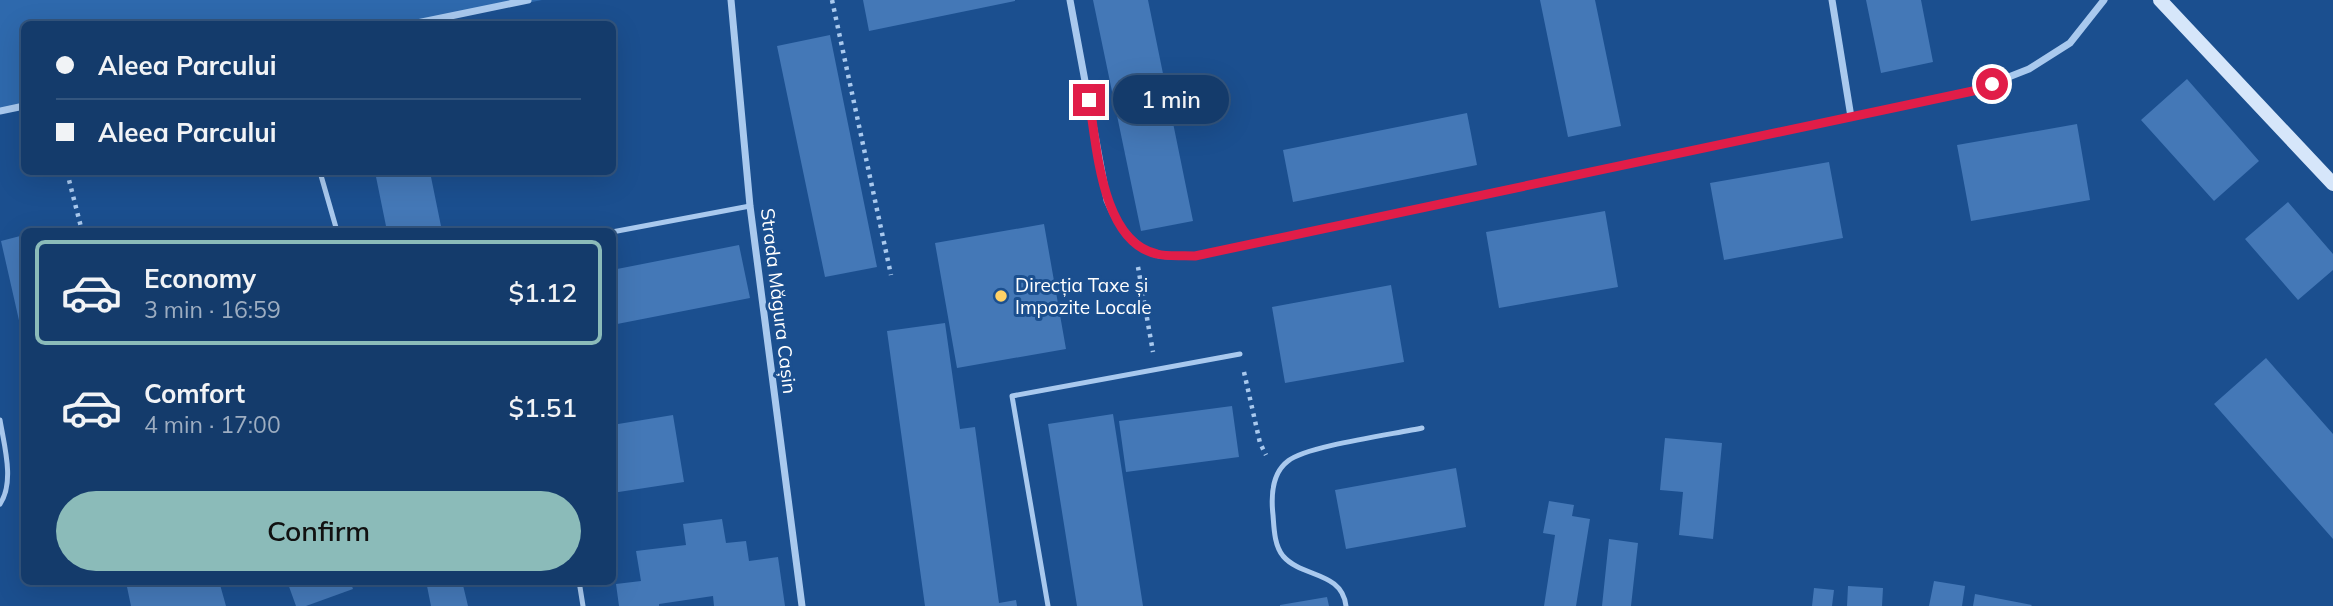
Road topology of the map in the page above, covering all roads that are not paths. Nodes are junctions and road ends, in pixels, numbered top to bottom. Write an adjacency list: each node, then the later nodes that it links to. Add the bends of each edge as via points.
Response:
1 (528, 0): 7 (street)
2 (730, 0): 13 (street, Strada Măgura Cașin)
3 (1070, 0): 10 (street, via 1107,200 1133,242 1156,254 1195,256)
4 (1832, 0): 10 (street)
5 (2105, 0): 10 (street, via 2070,43 2029,69 1973,91)
6 (2160, 0): 12 (main road)
7 (426, 21)
8 (21, 107): 9 (street)
9 (0, 111)
10 (1851, 117)
11 (321, 175): 14 (lane)
12 (2333, 184)
13 (750, 206): 15 (lane); 22 (street, Strada Măgura Cașin)
14 (336, 228)
15 (616, 231)
16 (1240, 354): 23 (lane, via 1012,396)
17 (0, 420): 19 (lane, via 7,481)
18 (1422, 428): 24 (lane, via 1304,452 1287,461 1277,477 1270,495 1282,555 1299,568 1335,583)
19 (0, 504)
20 (580, 585): 21 (lane)
21 (583, 606)
22 (802, 606)
23 (1048, 606)
24 (1346, 606)

